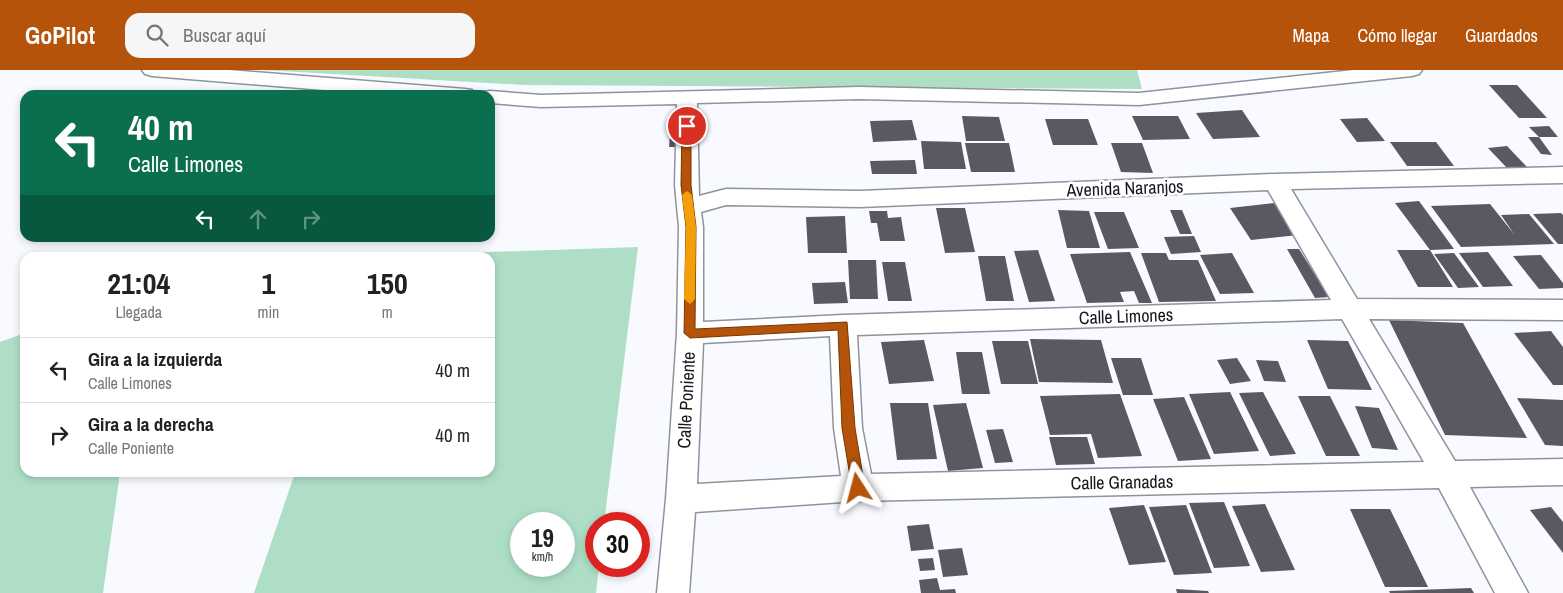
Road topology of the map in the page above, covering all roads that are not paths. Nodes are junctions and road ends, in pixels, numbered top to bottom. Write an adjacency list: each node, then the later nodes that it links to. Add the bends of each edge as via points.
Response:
1 (152, 70): 3 (street)
2 (1412, 70): 5 (street, via 1139,99 859,93)
3 (402, 90)
4 (495, 97): 5 (street, via 541,101)
5 (688, 97): 8 (street, Calle Poniente, via 686,185)
6 (1563, 176): 7 (street, Avenida Naranjos)
7 (1275, 182): 8 (street, Avenida Naranjos, via 860,199 726,197); 9 (street)
8 (689, 207): 12 (street, Calle Poniente)
9 (1350, 309): 10 (street, Calle Limones); 11 (street, Calle Limones); 14 (street)
10 (1563, 310)
11 (843, 325): 12 (street, Calle Limones); 15 (street, via 848,428)
12 (690, 333): 16 (street, Calle Poniente)
13 (1563, 472): 14 (street, Calle Granadas)
14 (1447, 474): 15 (street, Calle Granadas); 18 (street)
15 (858, 488): 16 (street, Calle Granadas)
16 (681, 499): 17 (street, Calle Poniente)
17 (673, 593)
18 (1512, 593)

